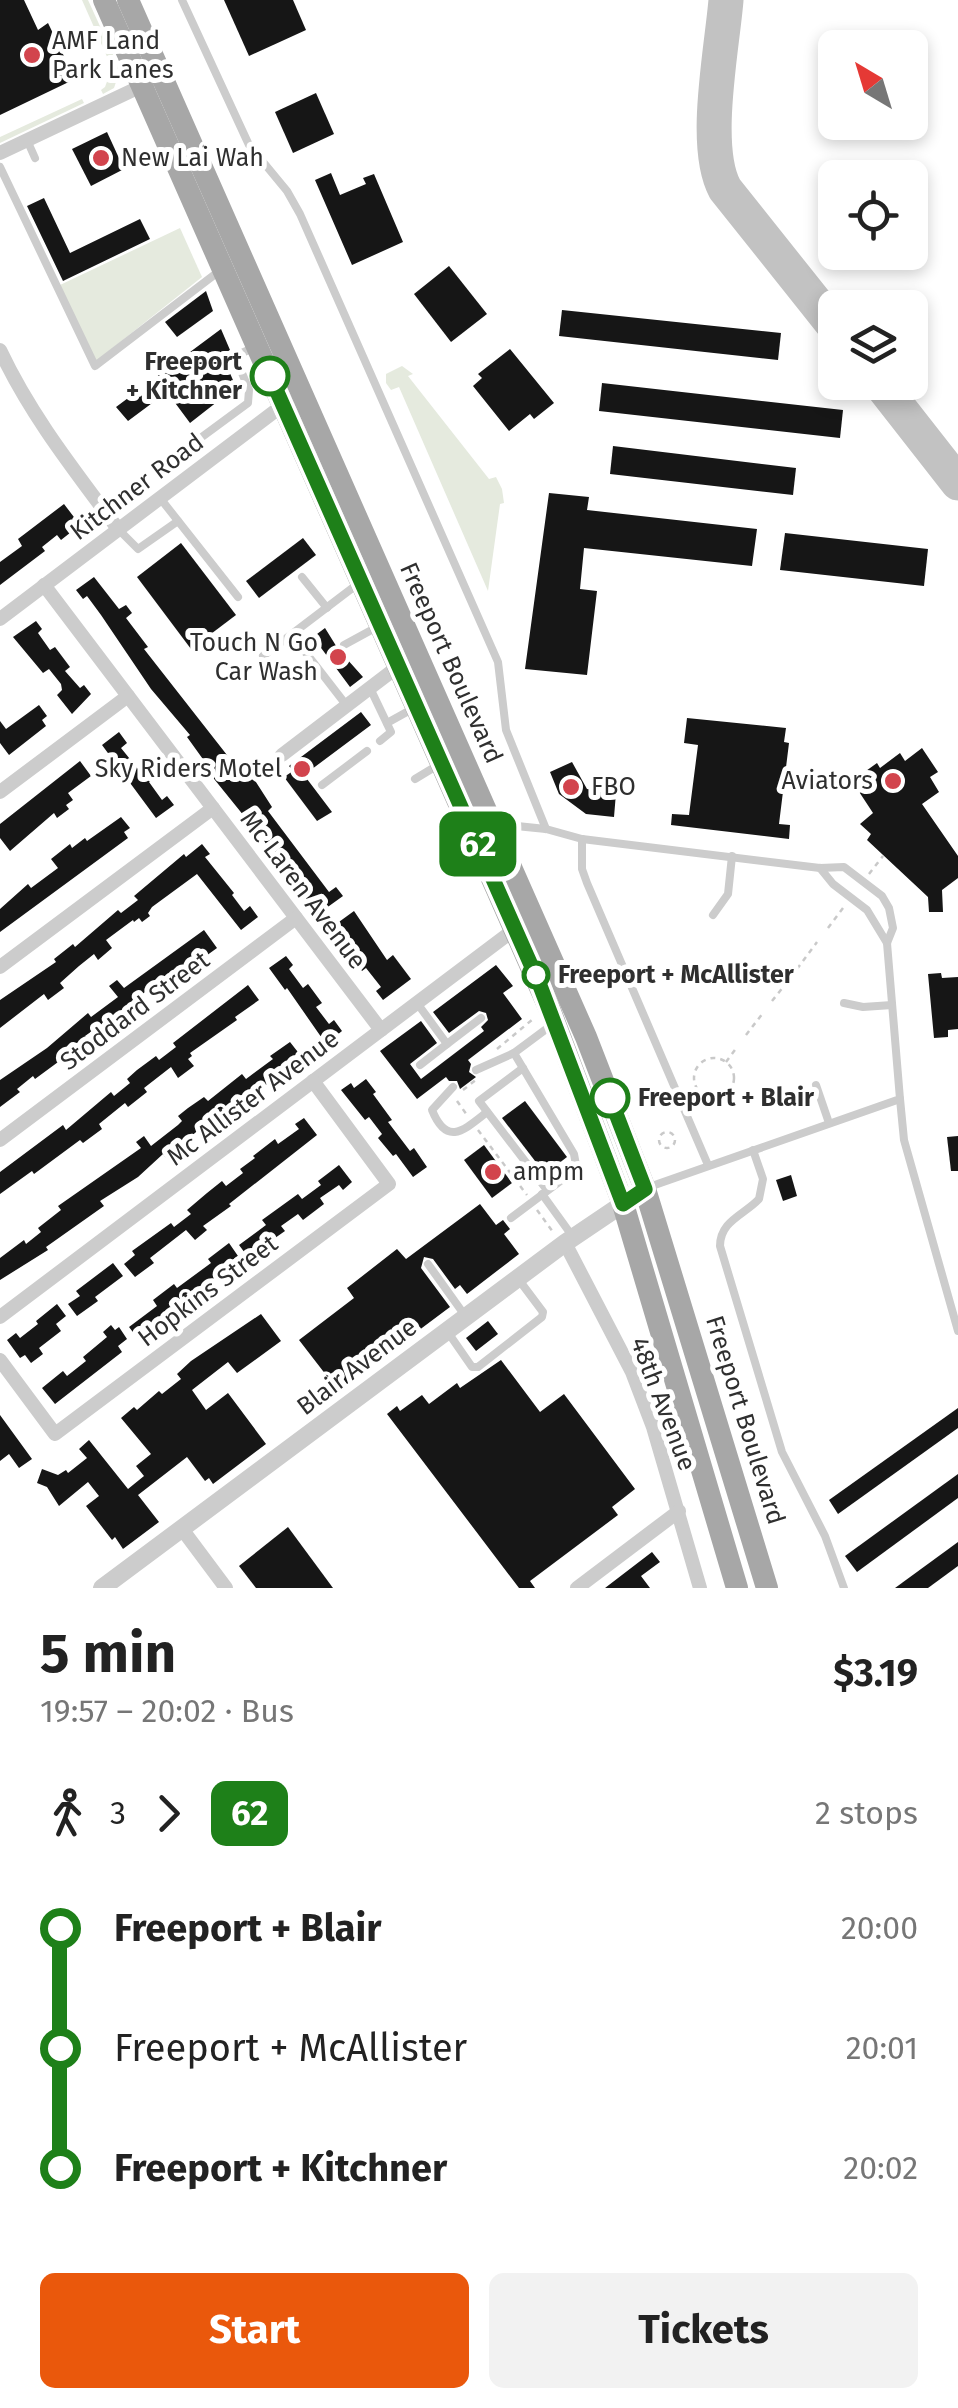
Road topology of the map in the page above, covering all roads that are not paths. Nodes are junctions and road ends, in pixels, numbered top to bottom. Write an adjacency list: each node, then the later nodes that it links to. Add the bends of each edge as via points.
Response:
1 (104, 0): 4 (main road, Freeport Boulevard)
2 (128, 0): 4 (main road, Freeport Boulevard)
3 (182, 0): 43 (lane, via 244,136 300,214 498,662 506,730)
4 (152, 81): 5 (street, via 56,134); 9 (main road, Freeport Boulevard); 12 (main road, Freeport Boulevard)
5 (26, 140): 6 (street); 7 (lane)
6 (0, 153)
7 (35, 158)
8 (0, 167): 9 (lane, via 95,366)
9 (222, 268): 10 (main road, Freeport Boulevard)
10 (257, 346): 12 (main road, Freeport Boulevard); 13 (lane, via 235,356 248,403)
11 (0, 350): 18 (street, via 48,435)
12 (292, 398): 14 (street, Kitchner Road); 20 (main road, Freeport Boulevard)
13 (220, 424): 14 (lane); 15 (lane)
14 (234, 442): 16 (street, Kitchner Road)
15 (191, 445)
16 (160, 498): 17 (lane); 18 (street, Kitchner Road)
17 (178, 522): 18 (lane, via 138,549); 22 (lane)
18 (118, 529): 21 (street, Kitchner Road)
19 (302, 577): 23 (lane)
20 (371, 577): 23 (lane); 25 (main road, Freeport Boulevard); 29 (main road, Freeport Boulevard)
21 (44, 585): 24 (street, Kitchner Road); 31 (street, Mc Laren Avenue)
22 (238, 597)
23 (326, 608): 28 (lane)
24 (0, 618)
25 (380, 625): 26 (lane); 29 (main road, Freeport Boulevard)
26 (344, 645)
27 (306, 653): 32 (lane)
28 (263, 656)
29 (408, 659): 30 (street); 33 (main road, Freeport Boulevard); 44 (main road, Freeport Boulevard)
30 (370, 688): 32 (street); 34 (lane)
31 (128, 696): 41 (street); 42 (street, Mc Laren Avenue)
32 (347, 706): 37 (street)
33 (417, 706): 34 (lane); 38 (main road, Freeport Boulevard)
34 (387, 723): 35 (lane, via 392,732)
35 (380, 741)
36 (367, 751): 40 (lane)
37 (282, 756)
38 (442, 763): 39 (lane); 44 (main road, Freeport Boulevard)
39 (415, 779)
40 (322, 785)
41 (0, 792)
42 (213, 808): 50 (street, Mc Laren Avenue); 53 (street)
43 (546, 828): 44 (lane); 45 (lane)
44 (483, 830): 47 (lane); 51 (main road, Freeport Boulevard)
45 (582, 838): 46 (lane); 77 (lane, via 587,884)
46 (732, 856): 48 (lane); 49 (lane, via 728,894)
47 (448, 857)
48 (820, 868): 52 (lane, via 867,910); 52 (lane, via 844,867 882,896 892,928)
49 (713, 915)
50 (296, 918): 59 (street, Mc Laren Avenue); 75 (street, Stoddard Street)
51 (524, 922): 54 (street, Mc Allister Avenue); 58 (main road, Freeport Boulevard); 78 (main road, Freeport Boulevard, via 586,1037)
52 (886, 943): 56 (lane)
53 (0, 967)
54 (416, 1003): 59 (street, Mc Allister Avenue); 60 (lane)
55 (844, 1003): 56 (lane)
56 (892, 1005): 68 (lane)
57 (481, 1018): 60 (lane)
58 (555, 1023): 61 (lane); 80 (main road, Freeport Boulevard)
59 (381, 1030): 65 (street, Mc Allister Avenue)
60 (447, 1044): 62 (lane)
61 (514, 1053): 63 (lane); 64 (lane)
62 (420, 1065)
63 (523, 1068): 69 (lane); 70 (lane, via 479,1101)
64 (476, 1070)
65 (313, 1082): 85 (street, Mc Allister Avenue); 89 (street, Hopkins Street, via 389,1184 55,1434)
66 (816, 1085): 72 (lane)
67 (453, 1087): 70 (lane, via 432,1110 449,1132 462,1132)
68 (900, 1099): 72 (lane); 88 (lane, via 904,1140)
69 (546, 1106): 71 (lane); 73 (lane)
70 (487, 1112): 79 (lane, via 532,1163)
71 (535, 1114)
72 (830, 1123): 76 (lane)
73 (556, 1124): 74 (lane); 79 (lane, via 576,1165)
74 (548, 1131)
75 (0, 1140)
76 (753, 1150): 77 (lane); 98 (lane, via 763,1179 759,1200 726,1224 720,1246 782,1452)
77 (708, 1165): 78 (lane)
78 (645, 1189): 80 (street, Blair Avenue); 97 (main road, Freeport Boulevard)
79 (544, 1192): 81 (lane); 82 (lane)
80 (623, 1204): 82 (street, Blair Avenue); 96 (main road, Freeport Boulevard)
81 (511, 1218)
82 (569, 1240): 84 (street, Blair Avenue); 90 (street, 48th Avenue, via 632,1372)
83 (428, 1264): 86 (lane)
84 (518, 1278): 86 (street, Blair Avenue); 87 (lane, via 542,1317 478,1367)
85 (0, 1317)
86 (466, 1317): 87 (street, Blair Avenue)
87 (447, 1331): 91 (street, Blair Avenue)
88 (958, 1332)
89 (0, 1360)
90 (678, 1511): 94 (street); 95 (street, 48th Avenue)
91 (182, 1528): 92 (street, Blair Avenue); 93 (street, via 207,1575)
92 (102, 1588)
93 (226, 1588)
94 (577, 1588)
95 (700, 1588)
96 (738, 1588)
97 (767, 1588)
98 (844, 1588)

